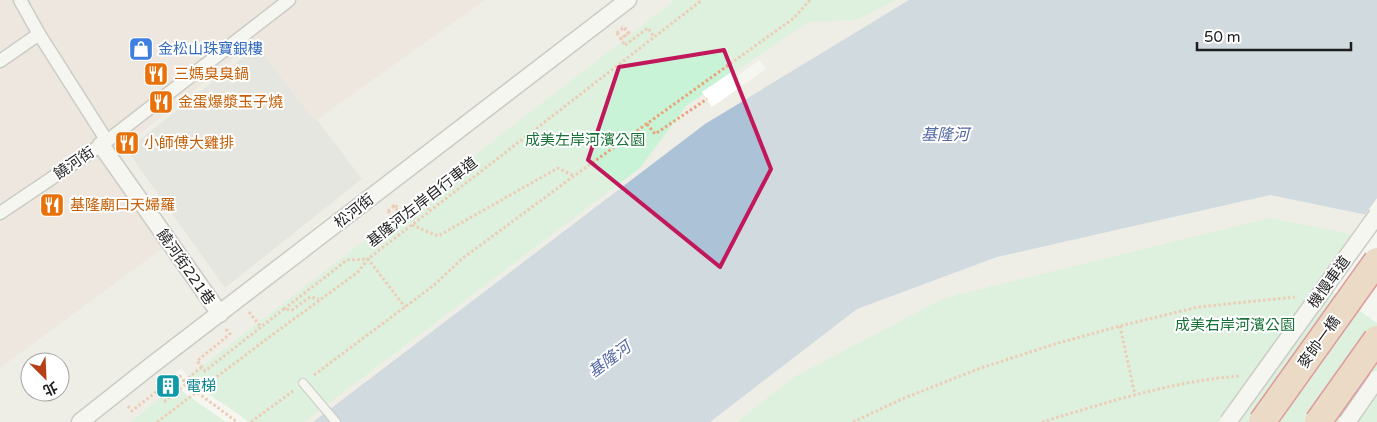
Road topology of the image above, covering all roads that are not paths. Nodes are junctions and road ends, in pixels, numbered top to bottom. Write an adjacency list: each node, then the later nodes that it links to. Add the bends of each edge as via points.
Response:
1 (20, 0): 4 (street)
2 (289, 0): 6 (street, 饒河街)
3 (628, 0): 10 (street, 松河街)
4 (39, 34): 5 (street); 6 (street)
5 (0, 61)
6 (104, 143): 7 (street, 饒河街); 10 (street, 饒河街221巷)
7 (0, 213)
8 (1377, 215): 16 (street, 機慢車道, bridge)
9 (1377, 261): 17 (highway, 麥帥一橋, bridge)
10 (220, 314): 14 (street, 松河街)
11 (1377, 339): 18 (highway, bridge)
12 (1377, 380): 19 (street, bridge)
13 (304, 383): 15 (lane)
14 (80, 422)
15 (336, 422)
16 (1228, 422)
17 (1262, 422)
18 (1318, 422)
19 (1347, 422)

